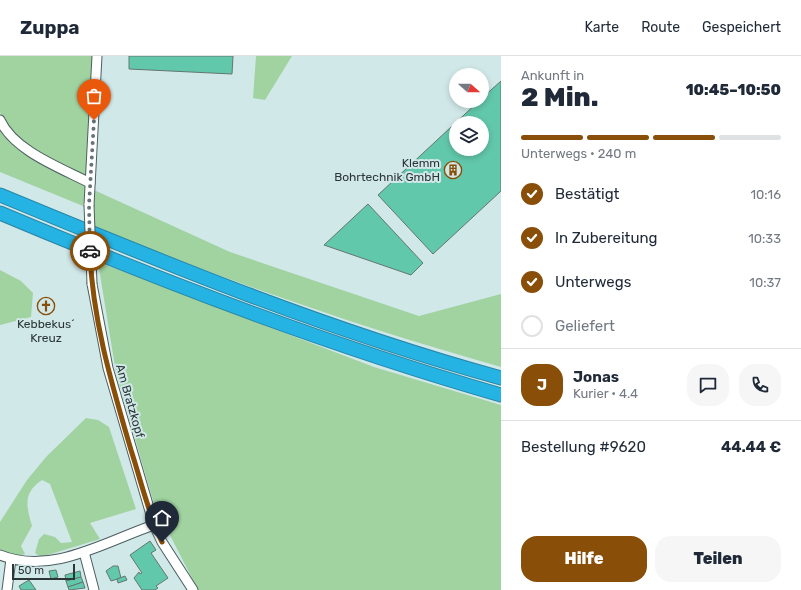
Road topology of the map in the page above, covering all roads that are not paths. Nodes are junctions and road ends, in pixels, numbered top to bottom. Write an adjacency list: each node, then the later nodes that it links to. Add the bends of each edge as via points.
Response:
1 (97, 56): 3 (street, Am Bratzkopf)
2 (0, 120): 3 (street, via 4,130 23,147)
3 (90, 183): 8 (street, Am Bratzkopf, bridge, via 92,284 108,368)
4 (0, 195): 6 (highway, via 177,268 295,312 444,362)
5 (0, 213): 7 (highway, via 294,329)
6 (501, 378)
7 (501, 395)
8 (154, 525): 9 (street, via 113,543); 14 (street, Am Bratzkopf)
9 (84, 552): 11 (street, via 40,561); 13 (street)
10 (0, 555): 11 (street)
11 (11, 559): 12 (street)
12 (7, 590)
13 (94, 590)
14 (193, 590)

